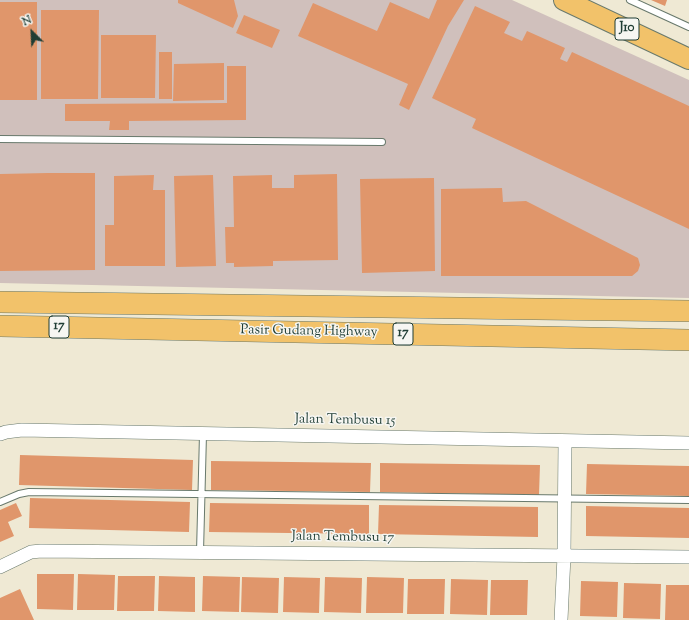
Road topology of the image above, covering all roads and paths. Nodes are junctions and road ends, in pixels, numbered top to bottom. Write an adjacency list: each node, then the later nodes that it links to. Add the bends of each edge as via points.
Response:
1 (564, 0): 4 (main road, J10)
2 (630, 0): 3 (lane)
3 (689, 27)
4 (689, 59)
5 (0, 139): 6 (lane)
6 (382, 142)
7 (0, 302): 8 (highway, Pasir Gudang Highway / 17)
8 (689, 311)
9 (0, 326): 10 (highway, Pasir Gudang Highway / 17)
10 (689, 340)
11 (0, 434): 12 (street, Jalan Tembusu 15, via 22,430)
12 (203, 434): 13 (street, Jalan Tembusu 15); 15 (lane)
13 (566, 441): 14 (street, Jalan Tembusu 15); 16 (street)
14 (689, 443)
15 (202, 494): 16 (lane); 18 (lane, via 29,492); 19 (lane)
16 (565, 499): 17 (lane); 20 (street)
17 (689, 500)
18 (0, 502)
19 (200, 552): 20 (street, Jalan Tembusu 17); 22 (street, Jalan Tembusu 17, via 41,550)
20 (564, 556): 21 (street, Jalan Tembusu 17); 23 (street)
21 (689, 558)
22 (0, 567)
23 (561, 620)

